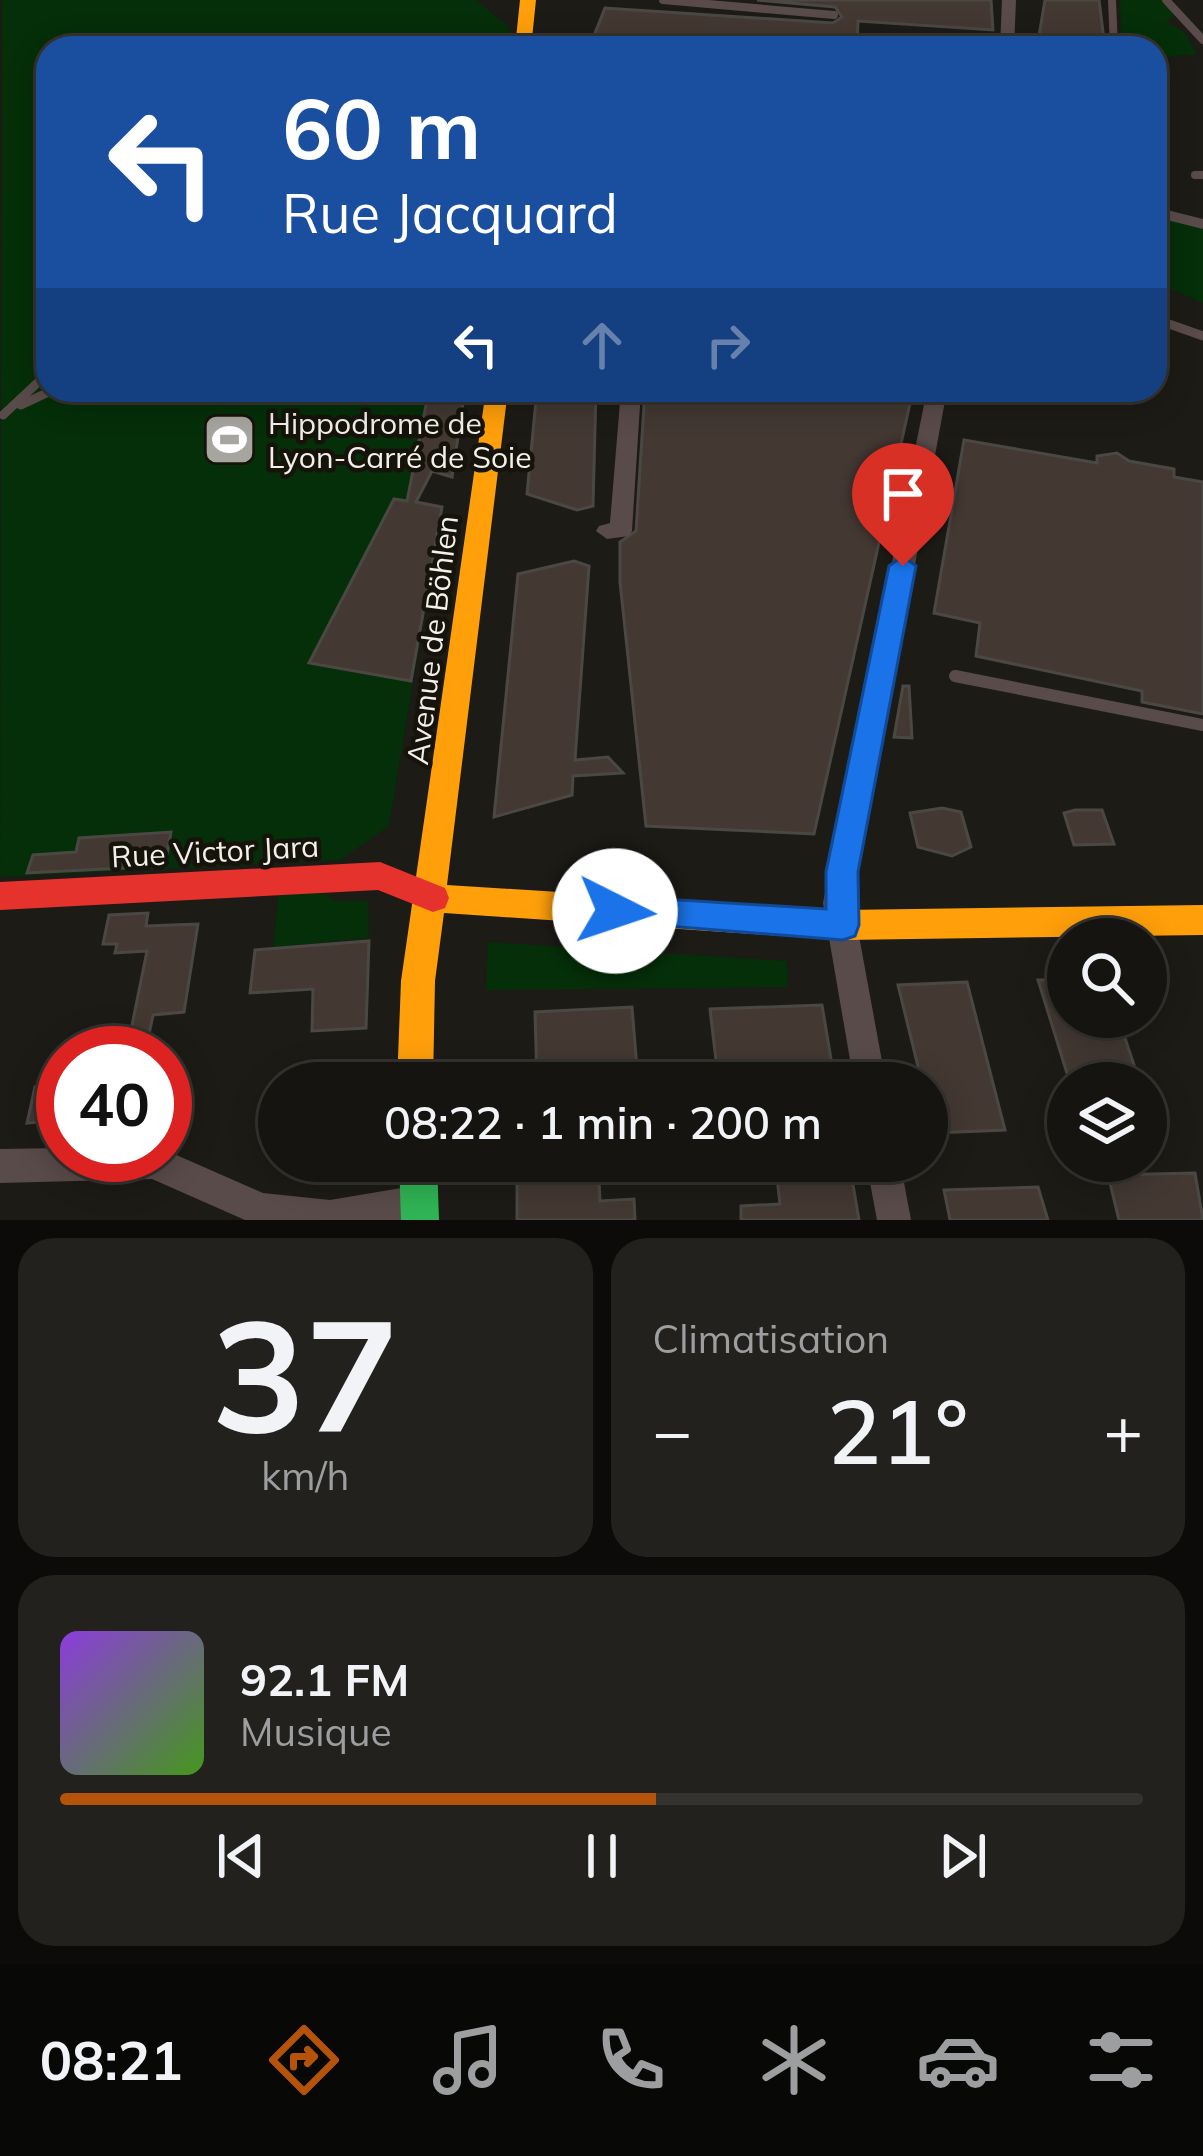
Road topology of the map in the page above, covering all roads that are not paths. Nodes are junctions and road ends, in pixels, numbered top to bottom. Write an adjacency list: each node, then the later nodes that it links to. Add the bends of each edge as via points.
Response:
1 (663, 0): 6 (lane)
2 (1010, 0): 9 (street)
3 (1112, 0): 10 (lane)
4 (1166, 0): 11 (lane)
5 (529, 2): 7 (main road); 8 (main road)
6 (834, 15)
7 (525, 36)
8 (537, 36)
9 (1008, 36)
10 (1114, 36)
11 (1203, 40)
12 (1167, 215): 13 (street)
13 (1203, 224)
14 (1167, 324): 15 (lane)
15 (1203, 337)
16 (36, 384): 21 (lane)
17 (36, 398): 21 (lane)
18 (495, 402): 26 (main road, Avenue de Böhlen)
19 (630, 402): 22 (street, via 621,531)
20 (935, 402): 28 (street, via 842,872)
21 (1, 416)
22 (607, 531)
23 (955, 676): 24 (lane)
24 (1203, 724)
25 (0, 896): 26 (main road, Rue Victor Jara, via 380,875)
26 (429, 898): 28 (main road, Rue Victor Jara); 29 (main road, Avenue de Böhlen)
27 (1203, 920): 28 (main road, Rue Victor Jara)
28 (843, 925): 30 (street)
29 (416, 1062)
30 (866, 1062)
31 (0, 1166): 33 (street, via 153,1162 262,1210 330,1217)
32 (887, 1182): 34 (street)
33 (420, 1211)
34 (893, 1220)

